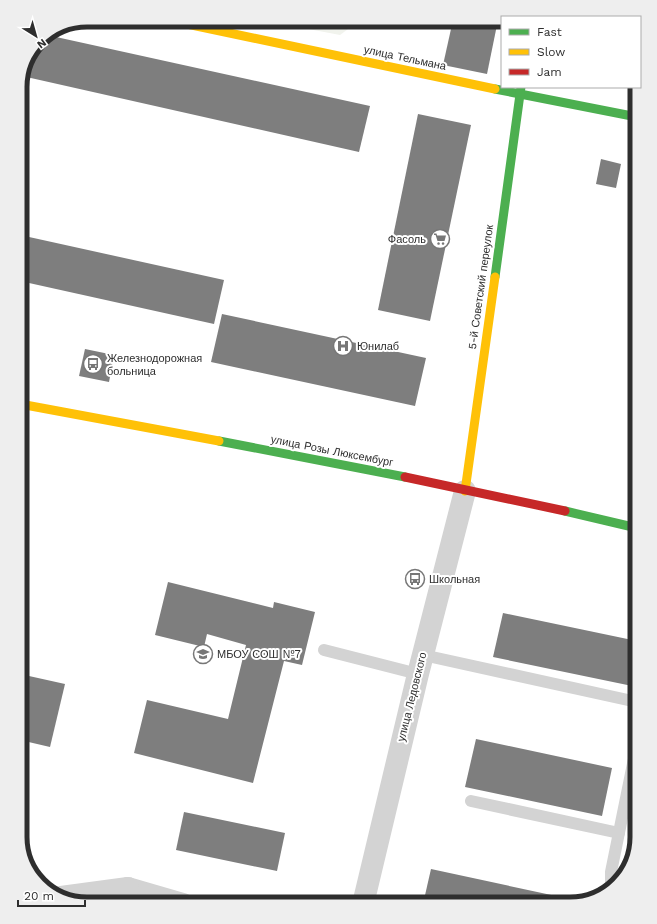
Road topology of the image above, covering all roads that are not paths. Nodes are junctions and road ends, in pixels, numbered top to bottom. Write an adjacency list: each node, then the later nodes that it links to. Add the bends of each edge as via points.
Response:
1 (203, 27): 2 (street, улица Тельмана)
2 (501, 87)
3 (506, 88): 4 (street, улица Тельмана)
4 (521, 91): 5 (street, улица Тельмана); 7 (street, 5-й Советский переулок)
5 (630, 115)
6 (27, 405): 7 (street, улица Розы Люксембург, via 388,473)
7 (465, 491): 8 (street, улица Розы Люксембург); 10 (street, улица Ледовского)
8 (630, 526)
9 (324, 650): 10 (lane)
10 (420, 664): 11 (lane); 18 (street, улица Ледовского)
11 (630, 701)
12 (630, 779): 14 (lane)
13 (471, 801): 14 (lane)
14 (619, 833): 15 (lane)
15 (611, 880)
16 (125, 896): 17 (street)
17 (81, 897)
18 (365, 897)

